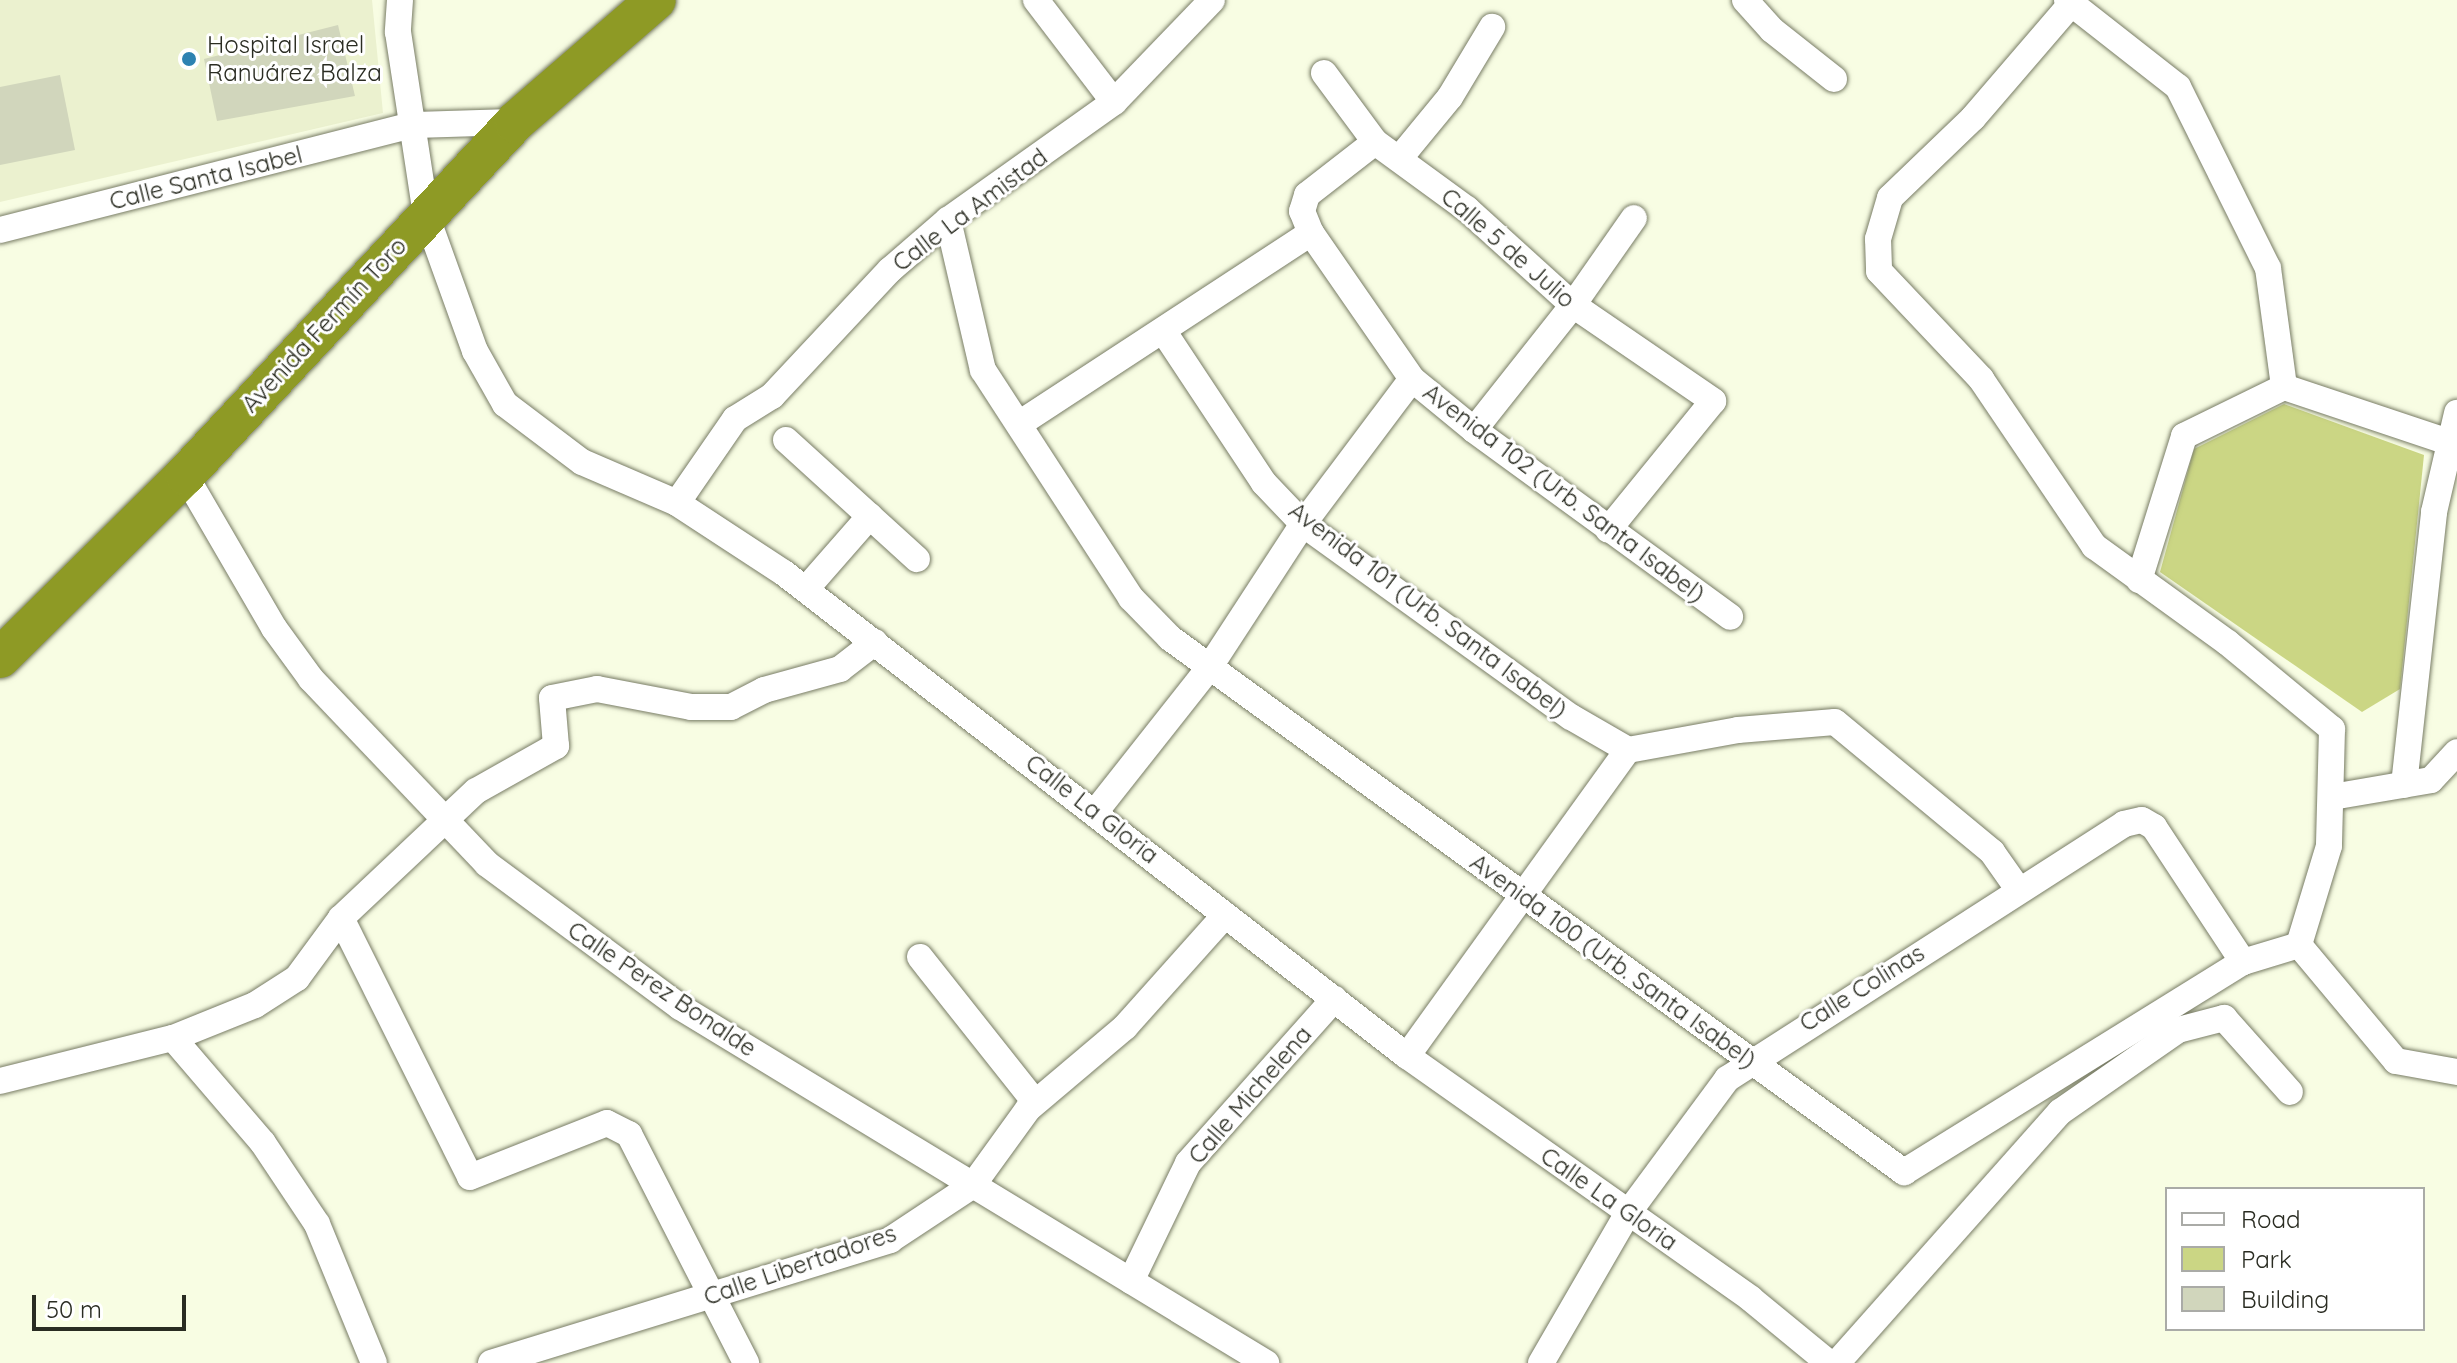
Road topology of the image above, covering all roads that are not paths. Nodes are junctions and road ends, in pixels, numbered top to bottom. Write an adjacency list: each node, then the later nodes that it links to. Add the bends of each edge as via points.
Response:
1 (400, 0): 12 (street, Calle La Gloria, via 398,32)
2 (656, 0): 11 (highway, Avenida Fermín Toro)
3 (1036, 0): 10 (street)
4 (1212, 0): 10 (street, Calle La Amistad)
5 (1745, 0): 9 (street, via 1772,30)
6 (2069, 2): 23 (street, via 2178,87 2268,268); 35 (street, via 1973,118 1890,198 1878,239 1879,271 1981,379 2094,546)
7 (1492, 27): 14 (street, via 1450,97)
8 (1324, 73): 13 (street, Calle 5 de Julio)
9 (1834, 79)
10 (1114, 102): 17 (street, Calle La Amistad)
11 (515, 122): 12 (street, Calle Santa Isabel); 15 (highway, Avenida Fermín Toro)
12 (412, 125): 15 (street, Calle La Gloria); 18 (street, Calle Santa Isabel)
13 (1375, 142): 14 (street, Calle 5 de Julio); 19 (street, Avenida 102 (Urb. Santa Isabel), via 1307,195 1302,211)
14 (1399, 159): 20 (street, Calle 5 de Julio, via 1467,209)
15 (426, 215): 29 (highway, Avenida Fermín Toro); 30 (street, Calle La Gloria, via 475,351 505,404 582,462)
16 (1634, 218): 20 (street)
17 (948, 220): 25 (street, Avenida 100 (Urb. Santa Isabel), via 983,370); 30 (street, Calle La Amistad, via 890,270 772,396 735,419)
18 (0, 230)
19 (1311, 233): 21 (street); 22 (street, Avenida 102 (Urb. Santa Isabel))
20 (1573, 305): 26 (street); 33 (street, Calle 5 de Julio, via 1713,401)
21 (1164, 332): 25 (street); 32 (street, Avenida 101 (Urb. Santa Isabel), via 1264,483)
22 (1412, 379): 26 (street, Avenida 102 (Urb. Santa Isabel)); 32 (street)
23 (2284, 387): 28 (street); 35 (street, via 2184,436)
24 (2457, 413): 28 (street)
25 (1019, 424): 40 (street, Avenida 100 (Urb. Santa Isabel), via 1131,598)
26 (1474, 430): 33 (street, Avenida 102 (Urb. Santa Isabel))
27 (786, 440): 31 (street)
28 (2448, 442): 43 (street, via 2434,512)
29 (185, 475): 39 (highway, Avenida Fermín Toro); 46 (street, Calle Perez Bonalde, via 274,628 311,679)
30 (677, 503): 36 (street, Calle La Gloria)
31 (870, 516): 34 (street); 36 (street)
32 (1303, 524): 40 (street); 41 (street, Avenida 101 (Urb. Santa Isabel), via 1571,717)
33 (1608, 530): 37 (street, Avenida 102 (Urb. Santa Isabel))
34 (917, 559)
35 (2139, 580): 44 (street, via 2228,643 2332,729)
36 (806, 589): 38 (street, Calle La Gloria)
37 (1730, 617)
38 (875, 642): 45 (street, Calle La Gloria); 46 (street, via 840,669 764,690 731,707 691,707 597,689 552,698 556,746 476,791)
39 (0, 658)
40 (1209, 668): 45 (street); 48 (street, Avenida 100 (Urb. Santa Isabel))
41 (1628, 750): 47 (street, via 1738,730 1835,722 1992,852); 48 (street)
42 (2457, 752): 43 (street, via 2431,780)
43 (2404, 785): 44 (street)
44 (2332, 797): 51 (street, via 2329,846)
45 (1096, 811): 49 (street, Calle La Gloria)
46 (444, 823): 50 (street); 62 (street, Calle Perez Bonalde, via 487,864 680,1007)
47 (2018, 889): 53 (street, Calle Colinas, via 2124,824 2142,820 2154,827); 57 (street, Calle Colinas)
48 (1522, 895): 56 (street); 57 (street, Avenida 100 (Urb. Santa Isabel))
49 (1225, 915): 54 (street, Calle La Gloria); 61 (street, Calle Libertadores, via 1125,1027)
50 (341, 918): 55 (street, via 297,978 255,1005); 65 (street, via 470,1177 607,1123 629,1134)
51 (2299, 945): 53 (street, Avenida 100 (Urb. Santa Isabel)); 58 (street, via 2396,1061)
52 (920, 957): 61 (street)
53 (2243, 962): 57 (street, Avenida 100 (Urb. Santa Isabel), via 1904,1172)
54 (1334, 999): 56 (street, Calle La Gloria); 64 (street, Calle Michelena, via 1188,1163)
55 (173, 1038): 59 (street); 66 (street, via 263,1143 317,1224)
56 (1407, 1056): 63 (street, Calle La Gloria)
57 (1750, 1060): 63 (street, Calle Colinas, via 1727,1079)
58 (2457, 1072)
59 (0, 1081)
60 (2290, 1092): 72 (street, via 2224,1018 2178,1030 2060,1112)
61 (1035, 1102): 62 (street, Calle Libertadores)
62 (973, 1185): 64 (street, Calle Perez Bonalde); 65 (street, Calle Libertadores, via 890,1240)
63 (1628, 1213): 70 (street, Calle Colinas); 71 (street, Calle La Gloria, via 1751,1299)
64 (1131, 1281): 69 (street, Calle Perez Bonalde)
65 (712, 1296): 67 (street, Calle Libertadores); 68 (street)
66 (374, 1363)
67 (491, 1363)
68 (746, 1363)
69 (1266, 1363)
70 (1541, 1363)
71 (1829, 1363)
72 (1837, 1363)

